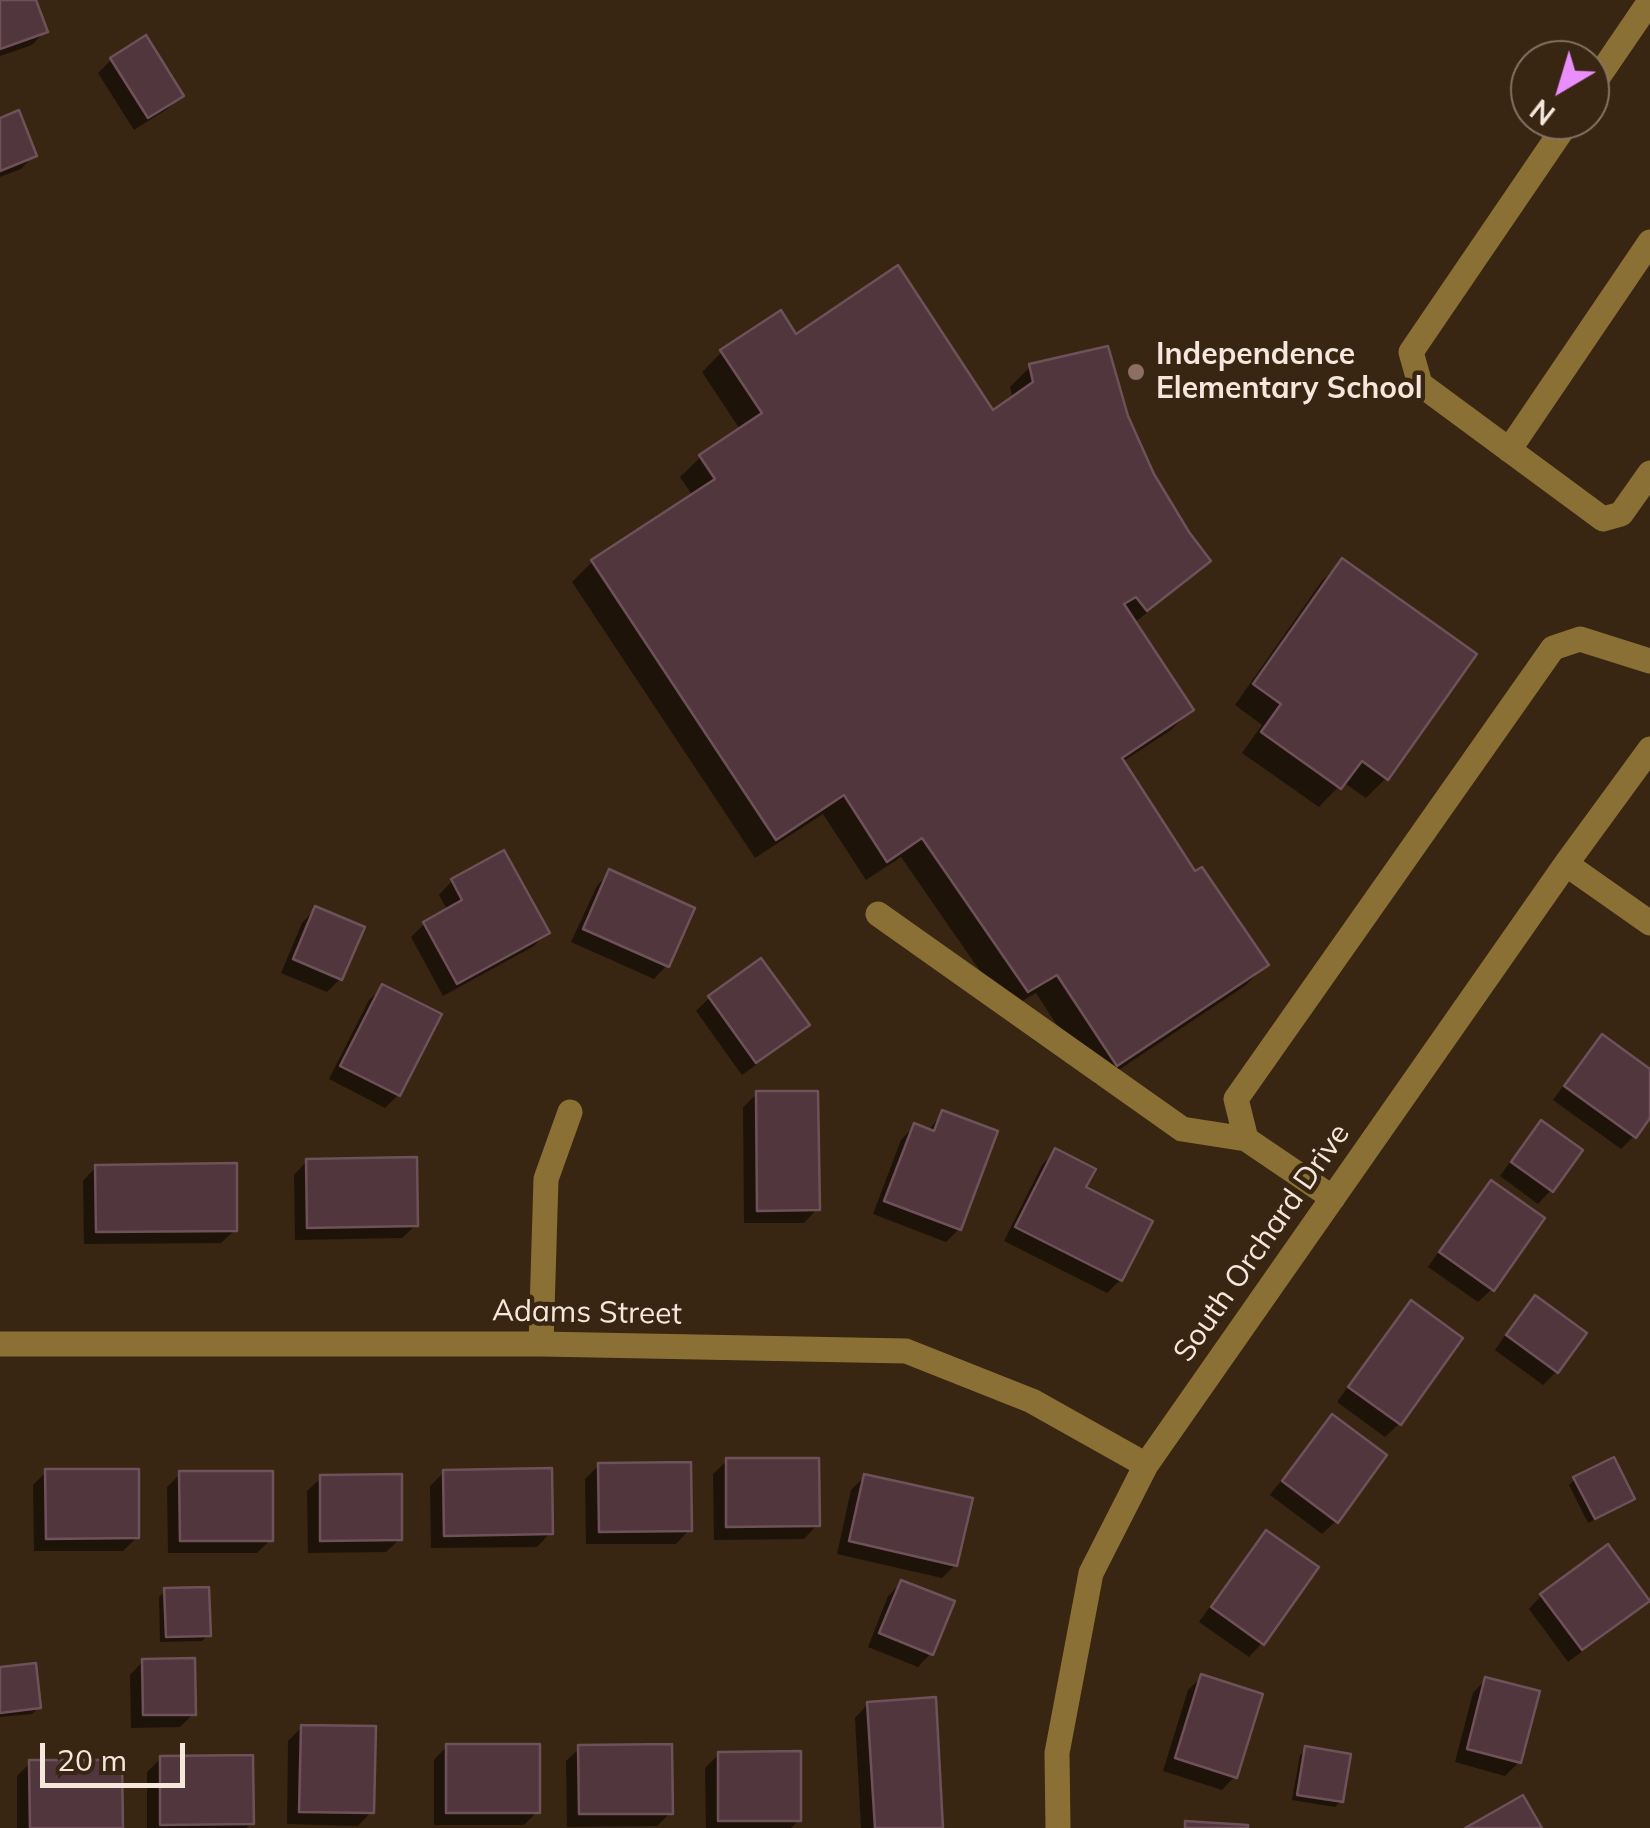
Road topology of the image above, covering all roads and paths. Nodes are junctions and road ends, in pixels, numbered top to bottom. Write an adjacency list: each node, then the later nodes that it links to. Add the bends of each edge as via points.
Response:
1 (1650, 2): 2 (street)
2 (1610, 60)
3 (1555, 140): 5 (street, via 1410,352 1420,384)
4 (1650, 242): 5 (street)
5 (1510, 450): 6 (street, via 1603,519 1620,514)
6 (1650, 473)
7 (1650, 661): 13 (street, via 1580,639 1553,648 1236,1099)
8 (1650, 750): 9 (street, South Orchard Drive)
9 (1566, 864): 11 (street); 14 (street, South Orchard Drive)
10 (878, 914): 13 (street, via 1182,1129)
11 (1650, 923)
12 (570, 1112): 16 (street, via 546,1178)
13 (1246, 1139): 14 (street)
14 (1332, 1198): 17 (street, South Orchard Drive)
15 (0, 1344): 16 (street, Adams Street)
16 (541, 1344): 17 (street, Adams Street, via 906,1351 1032,1401)
17 (1146, 1466): 18 (street, South Orchard Drive, via 1090,1574 1057,1753)
18 (1058, 1828)

